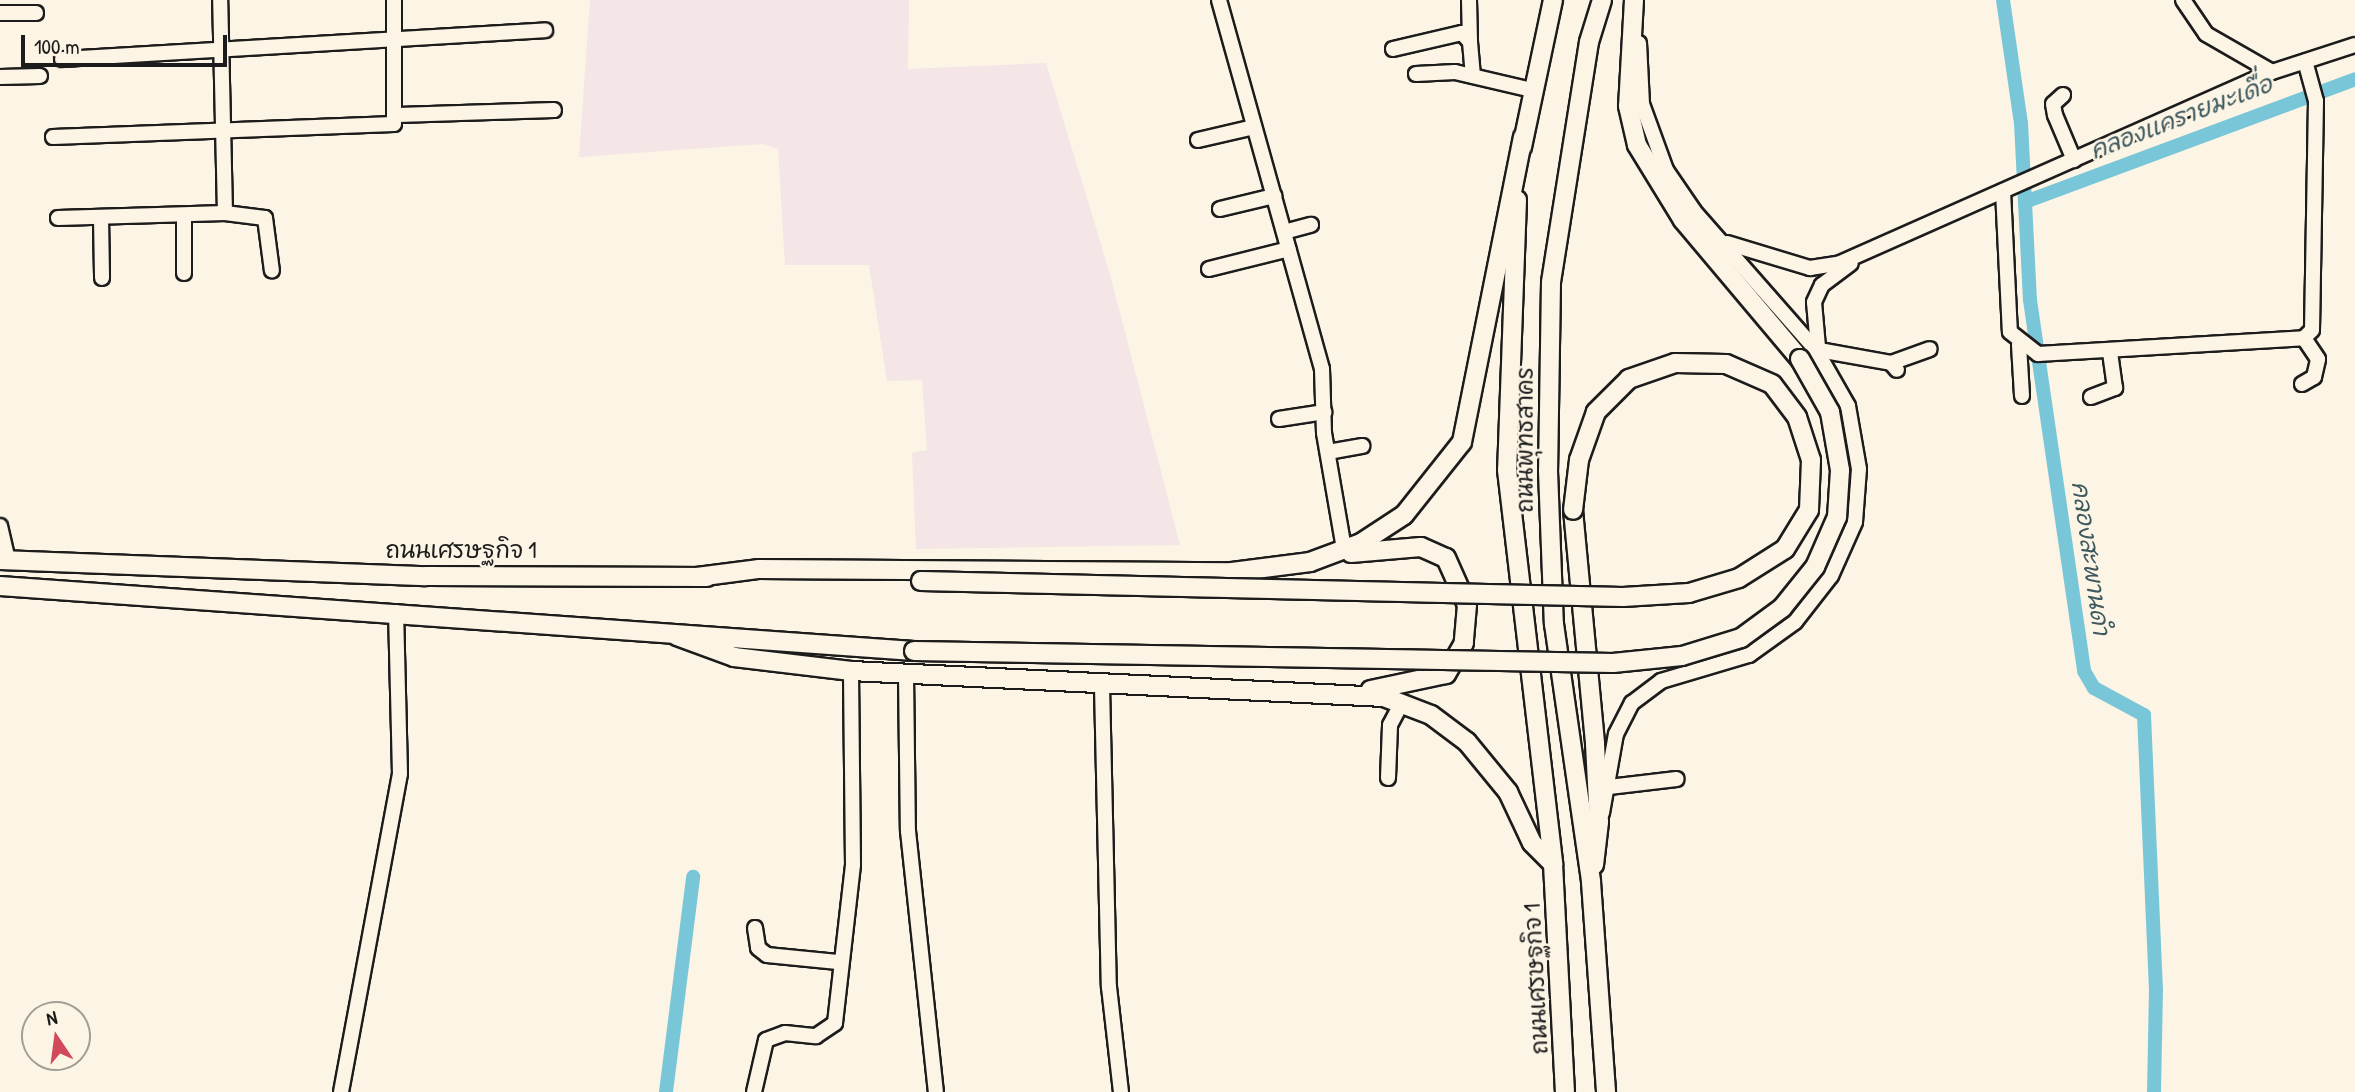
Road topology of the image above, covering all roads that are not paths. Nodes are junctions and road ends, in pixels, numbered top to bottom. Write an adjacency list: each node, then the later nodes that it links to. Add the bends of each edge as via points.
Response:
1 (220, 0): 16 (street)
2 (394, 0): 13 (street)
3 (1219, 0): 29 (street)
4 (1469, 0): 14 (street)
5 (1553, 0): 25 (main road, ถนนพุทธสาคร)
6 (1602, 0): 81 (main road, ถนนพุทธสาคร, via 1589,42 1552,283 1548,471 1554,624)
7 (1634, 0): 70 (main road, bridge, via 1628,106 1637,145 1683,220 1800,359 1830,412 1840,470 1837,517 1815,567 1782,608 1741,638 1682,656 1614,663 914,651)
8 (1640, 0): 43 (street, via 1639,55 1651,140)
9 (2183, 0): 20 (street, via 2206,33)
10 (0, 13): 11 (street)
11 (36, 13)
12 (545, 30): 13 (street)
13 (396, 39): 16 (street); 28 (street)
14 (1470, 42): 17 (street, via 1462,33); 23 (street)
15 (2355, 45): 19 (street)
16 (221, 49): 18 (street); 30 (street)
17 (1393, 49)
18 (62, 59)
19 (2305, 61): 20 (street); 51 (street, via 2316,101 2312,330)
20 (2272, 72): 34 (street)
21 (1416, 74): 23 (street)
22 (40, 76): 24 (street)
23 (1473, 76): 25 (street)
24 (0, 77)
25 (1532, 90): 31 (main road, ถนนพุทธสาคร)
26 (2063, 95): 34 (street, via 2053,104)
27 (554, 110): 28 (street)
28 (398, 115): 30 (street, via 394,124)
29 (1254, 127): 33 (street); 36 (street)
30 (223, 131): 32 (street); 38 (street)
31 (1523, 137): 64 (main road, via 1462,442 1404,516); 80 (main road, ถนนพุทธสาคร, via 1510,276 1507,470)
32 (53, 138)
33 (1198, 140)
34 (2074, 160): 35 (street)
35 (2004, 191): 46 (street); 52 (street, via 2010,332)
36 (1274, 196): 37 (street); 44 (street)
37 (1220, 209)
38 (225, 213): 39 (street); 48 (street, via 265,218)
39 (184, 215): 41 (street); 49 (street)
40 (58, 218): 41 (street)
41 (101, 218): 50 (street)
42 (1311, 225): 44 (street)
43 (1712, 231): 46 (street, via 1753,256 1810,268); 55 (street)
44 (1284, 232): 45 (street)
45 (1289, 249): 47 (street); 59 (street, via 1322,369)
46 (1866, 251): 55 (street, via 1822,285 1814,302 1811,321)
47 (1209, 269)
48 (272, 271)
49 (184, 273)
50 (102, 278)
51 (2304, 338): 54 (street); 56 (street, via 2318,359 2314,377)
52 (2019, 345): 54 (street, via 2053,357); 57 (street)
53 (1930, 349): 55 (street, via 1894,367)
54 (2110, 354): 58 (street, via 2115,388)
55 (1821, 357): 78 (street, via 1847,406 1859,469 1855,522 1831,576 1796,622 1749,655 1644,690 1616,732)
56 (2302, 384)
57 (2022, 396)
58 (2091, 397)
59 (1324, 412): 60 (street); 62 (street)
60 (1279, 419)
61 (1362, 446): 62 (street)
62 (1328, 452): 64 (street)
63 (0, 526): 65 (street)
64 (1344, 549): 66 (main road)
65 (4, 560): 67 (main road, ถนนเศรษฐกิจ 1, via 426,576)
66 (1310, 562): 67 (main road, via 1232,572 759,569); 74 (main road, via 1390,546 1421,547 1446,558 1466,605 1464,643 1446,674 1400,687)
67 (697, 577): 79 (main road, ถนนเศรษฐกิจ 1, bridge, via 921,582 1623,597 1689,593 1740,578 1785,549 1809,510 1811,460 1797,417 1772,384 1726,364 1675,363 1629,379 1596,412 1579,460 1573,510)
68 (0, 586): 69 (main road)
69 (396, 612): 70 (main road); 84 (street, via 400,774)
70 (677, 636): 71 (main road, via 734,657)
71 (851, 671): 72 (main road); 83 (street, via 853,864)
72 (906, 674): 73 (main road); 86 (street, via 908,831)
73 (1102, 686): 74 (main road); 87 (street, via 1109,987)
74 (1324, 692): 75 (main road)
75 (1401, 704): 76 (street, via 1390,725); 80 (main road, via 1432,715 1467,742 1508,792 1532,843)
76 (1388, 778)
77 (1677, 779): 78 (street)
78 (1609, 786): 79 (street)
79 (1599, 822): 81 (main road, ถนนเศรษฐกิจ 1)
80 (1553, 864): 88 (main road, ถนนเศรษฐกิจ 1)
81 (1591, 882): 89 (main road)
82 (755, 928): 83 (street, via 758,948 767,955)
83 (838, 962): 85 (street, via 835,1023 816,1036 785,1033 766,1040 759,1050)
84 (341, 1092)
85 (754, 1092)
86 (936, 1092)
87 (1121, 1092)
88 (1565, 1092)
89 (1606, 1092)

